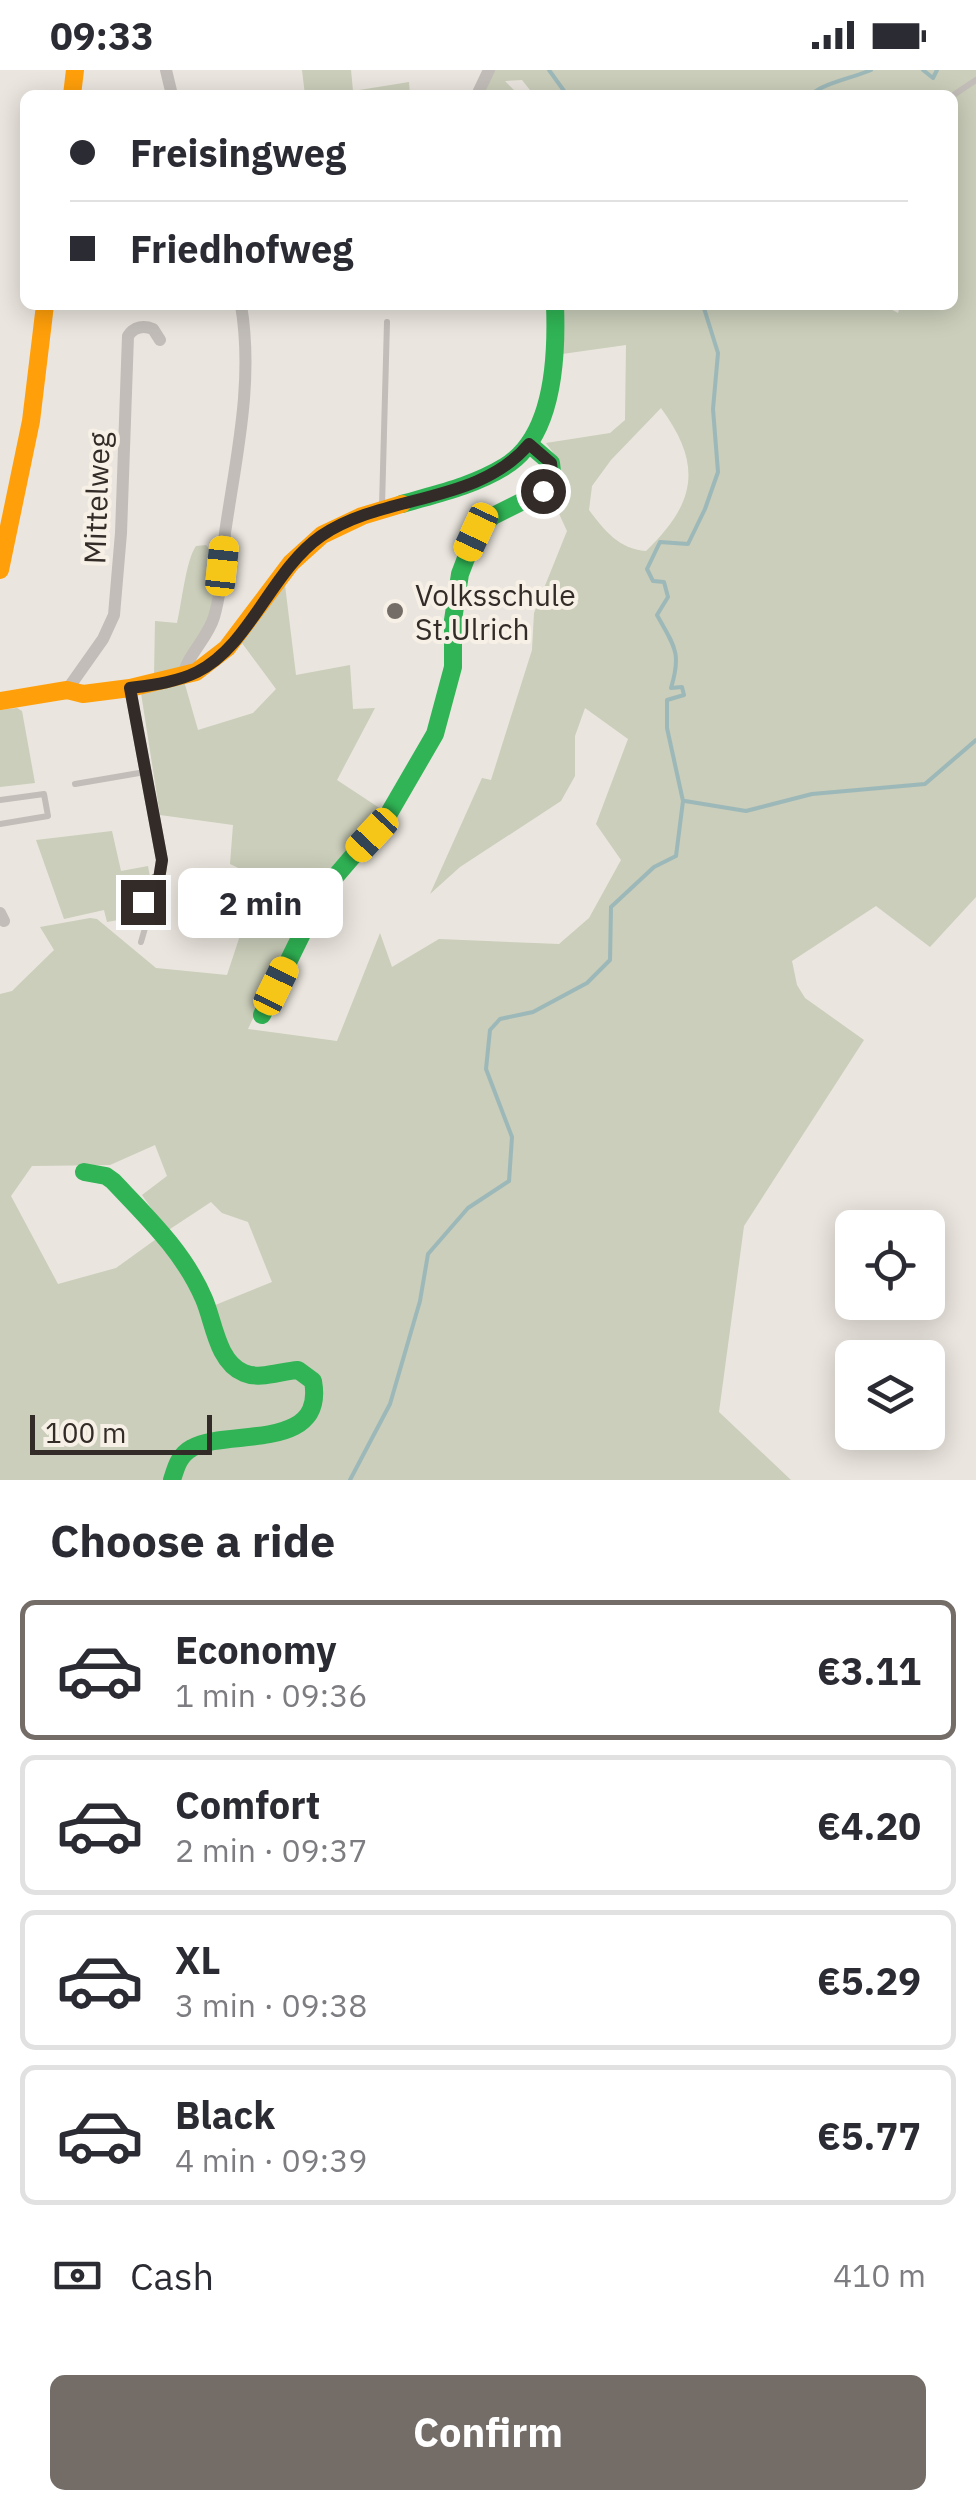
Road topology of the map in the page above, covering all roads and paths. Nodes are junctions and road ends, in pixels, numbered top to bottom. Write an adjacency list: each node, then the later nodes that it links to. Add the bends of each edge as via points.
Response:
1 (44, 310): 8 (street, via 32,420)
2 (242, 310): 9 (street, via 246,392 218,598)
3 (556, 310): 6 (street, via 556,366)
4 (387, 322): 7 (lane)
5 (160, 340): 11 (street, Mittelweg, via 144,327 128,336 114,614)
6 (529, 444): 7 (street, via 487,476); 20 (street, via 551,463 553,480 476,532 456,592 451,679 428,748 388,815 322,891)
7 (382, 509): 9 (street, via 304,550 227,648)
8 (0, 570)
9 (183, 677): 10 (street)
10 (130, 688): 11 (street); 13 (street)
11 (67, 690): 12 (street)
12 (0, 701)
13 (145, 772): 14 (lane); 17 (street, via 162,860)
14 (75, 784)
15 (0, 800): 16 (lane, via 44,794 48,816)
16 (0, 824)
17 (159, 879): 18 (lane, via 151,883); 19 (lane)
18 (136, 921)
19 (141, 942)
20 (262, 1015)
21 (84, 1172): 22 (street, via 106,1176 174,1244 234,1367 258,1376 298,1370 313,1382 312,1404 292,1429 200,1443 182,1454)
22 (172, 1480)

